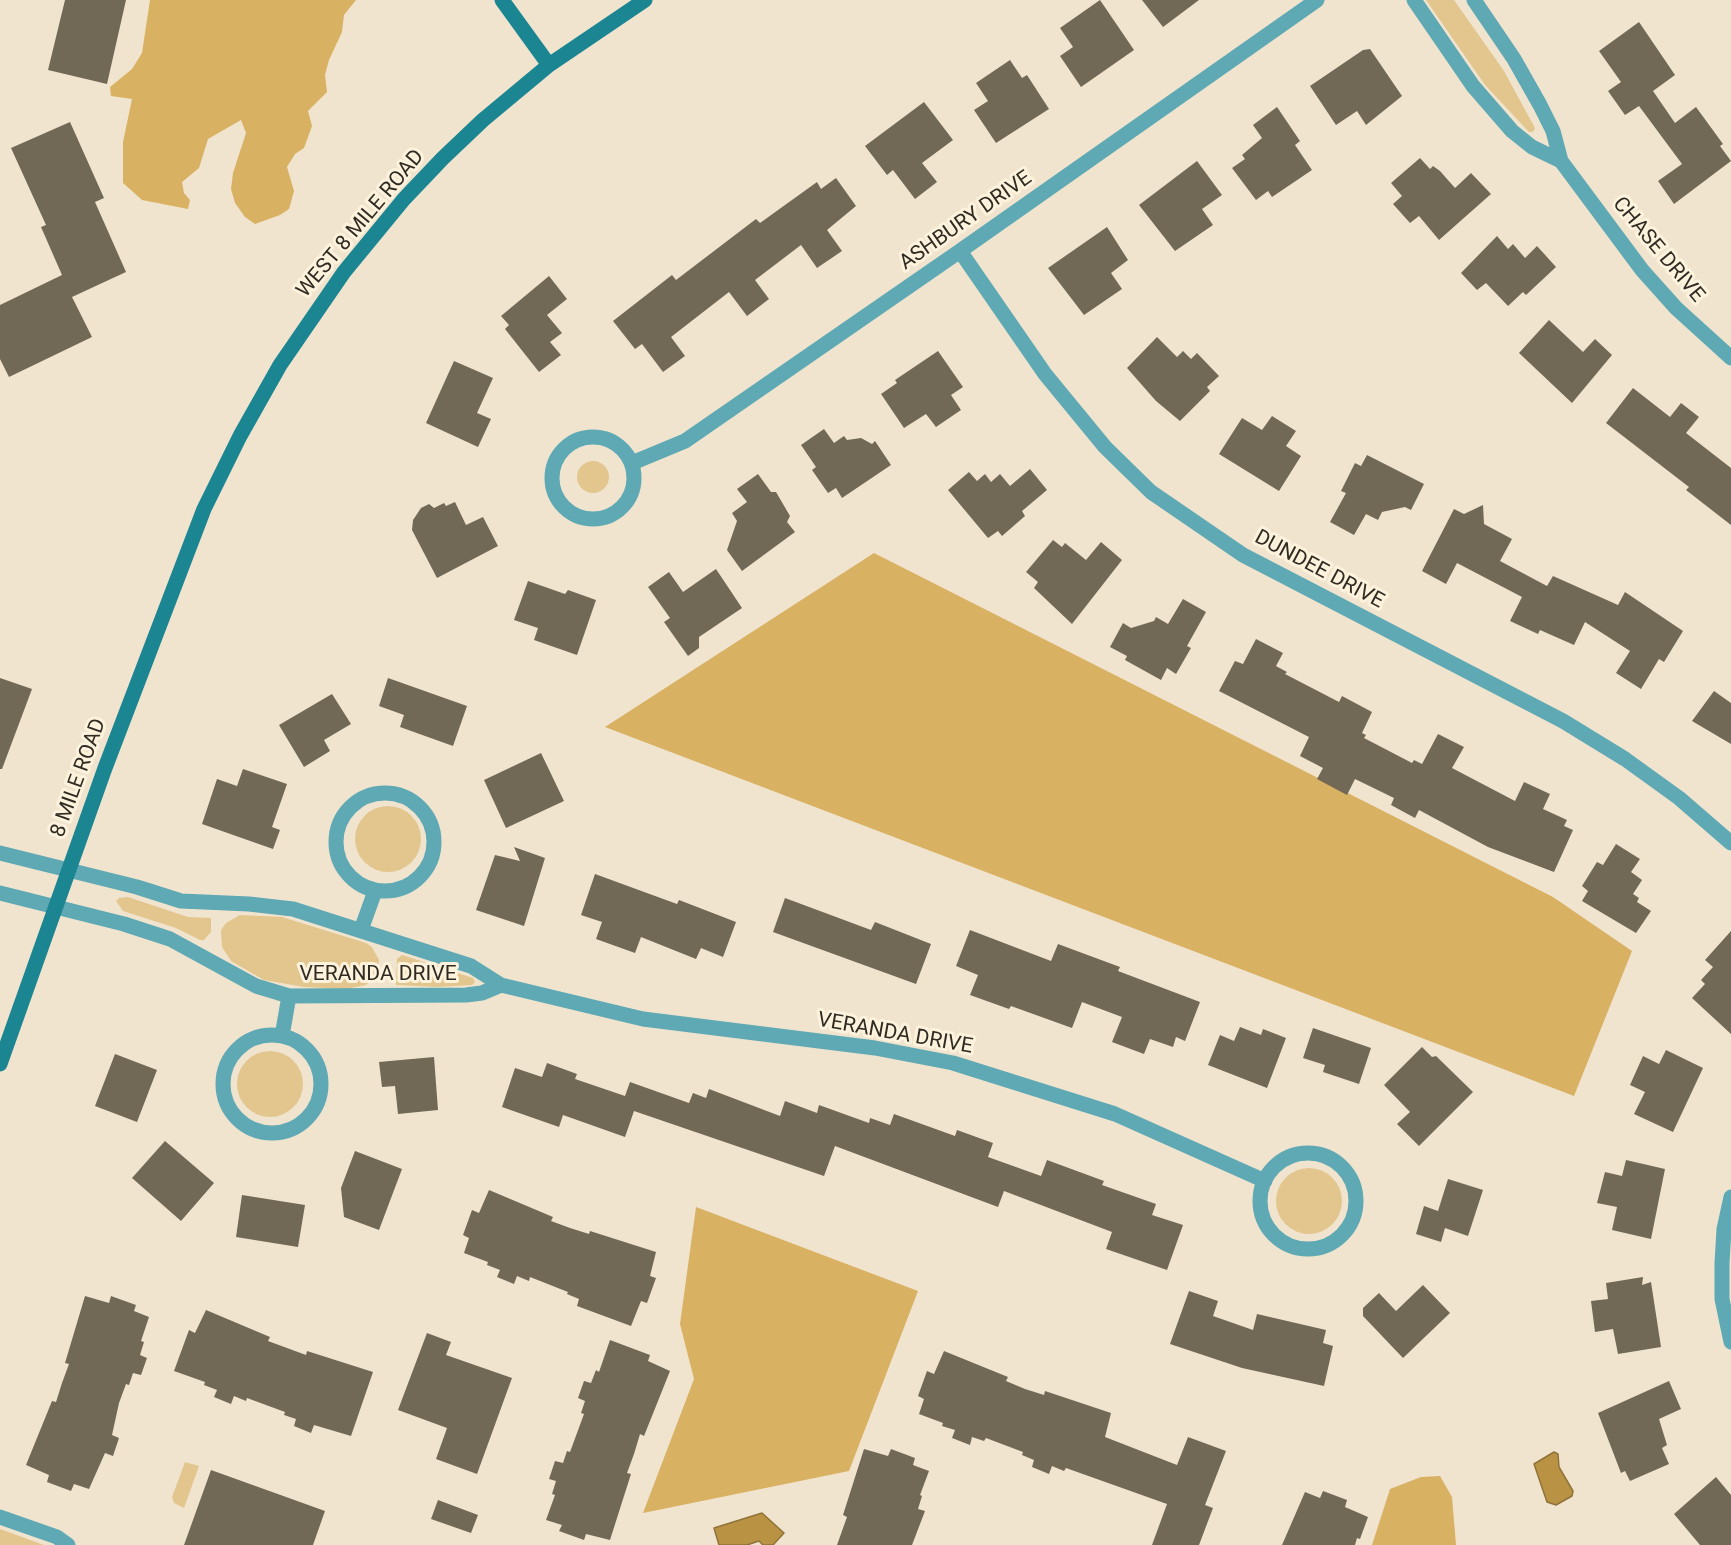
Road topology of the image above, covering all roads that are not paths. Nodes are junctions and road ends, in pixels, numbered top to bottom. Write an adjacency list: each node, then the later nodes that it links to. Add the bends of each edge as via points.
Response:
1 (502, 0): 6 (main road)
2 (645, 0): 6 (main road, WEST 8 MILE ROAD)
3 (1317, 0): 8 (street, ASHBURY DRIVE)
4 (1414, 0): 7 (street, CHASE DRIVE, via 1473,86 1512,131 1532,147)
5 (1474, 0): 7 (street, CHASE DRIVE, via 1540,105 1553,131)
6 (549, 65): 11 (main road, WEST 8 MILE ROAD, via 443,158 344,272 279,365)
7 (1561, 161): 9 (street, CHASE DRIVE, via 1642,270 1676,308)
8 (960, 251): 10 (street, ASHBURY DRIVE, via 685,441); 12 (street, DUNDEE DRIVE, via 1045,374 1106,447 1151,492 1243,555 1563,721 1679,798)
9 (1731, 358)
10 (632, 463): 10 (street, via 620,447 604,438 579,439 558,455 552,480 554,492 560,504 576,515 595,519 608,516 627,500 633,482)
11 (204, 509): 14 (main road, 8 MILE ROAD)
12 (1731, 843)
13 (0, 854): 14 (street, VERANDA DRIVE)
14 (68, 870): 17 (main road, 8 MILE ROAD); 18 (street, VERANDA DRIVE, via 181,901 282,907)
15 (375, 891): 15 (street, via 406,887 419,878 434,850 429,817 404,795 387,792 363,798 344,814 337,829 335,845 347,875); 18 (street)
16 (0, 893): 17 (street, VERANDA DRIVE)
17 (54, 908): 20 (street, VERANDA DRIVE, via 170,939 256,986); 22 (main road, 8 MILE ROAD)
18 (361, 930): 19 (street, VERANDA DRIVE, via 471,966)
19 (501, 985): 20 (street, VERANDA DRIVE, via 466,995); 23 (street, VERANDA DRIVE, via 643,1019 864,1047 953,1063 1116,1114)
20 (290, 996): 21 (street)
21 (282, 1036): 21 (street, via 257,1036 242,1044 223,1072 222,1088 230,1110 246,1127 260,1133 276,1134 298,1125 315,1109 320,1094 321,1077 316,1061 305,1047)
22 (0, 1064)
23 (1265, 1181): 23 (street, via 1260,1201 1262,1216 1267,1227 1285,1244 1303,1249 1322,1248 1338,1239 1352,1223 1357,1196 1354,1183 1335,1160 1321,1154 1292,1155 1279,1162)
24 (1731, 1197): 25 (street, via 1724,1229 1722,1299)
25 (1731, 1342)
26 (0, 1517): 27 (street, via 57,1537)
27 (68, 1545)

